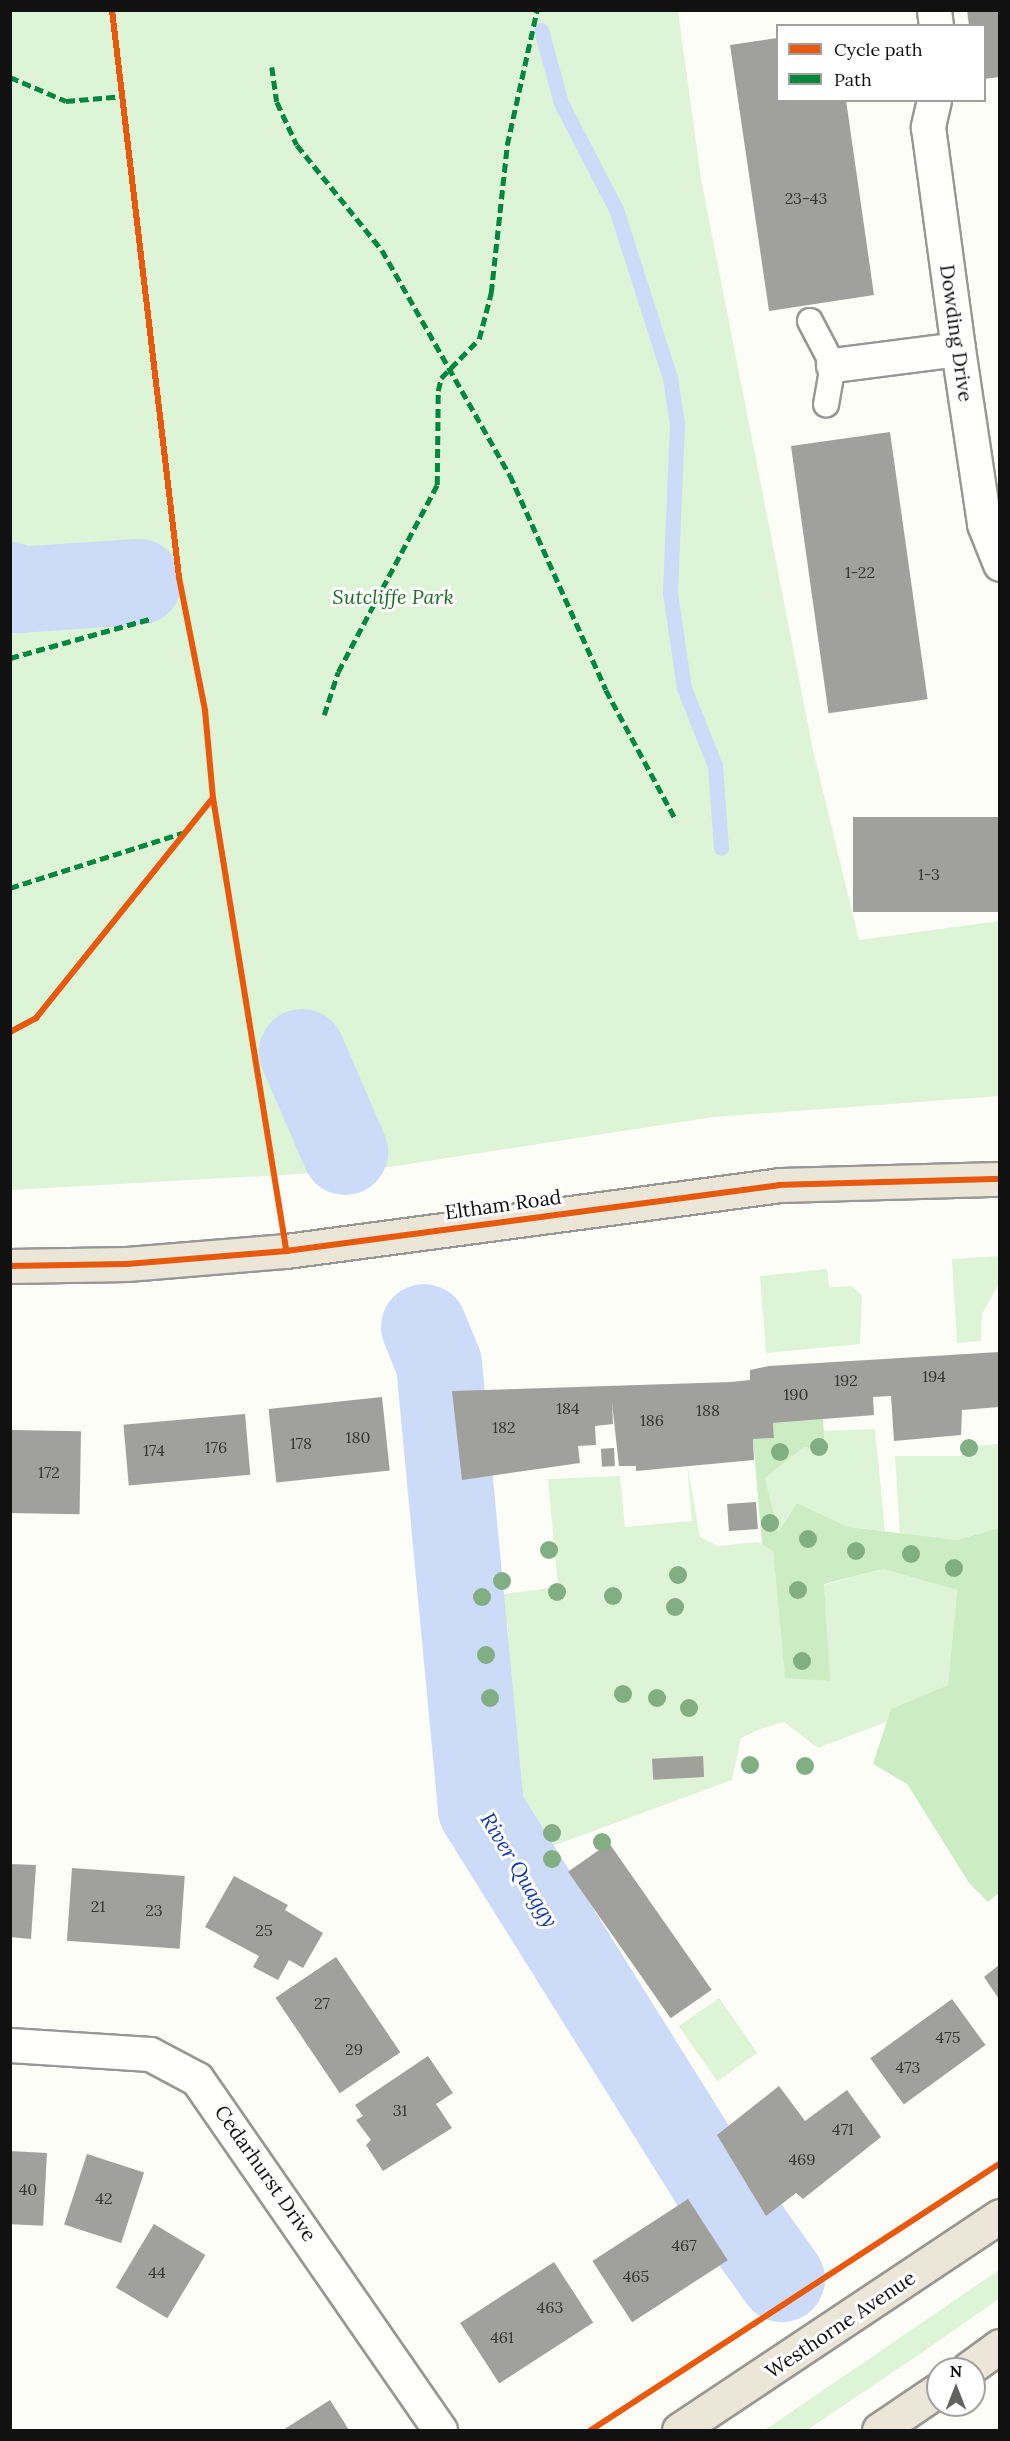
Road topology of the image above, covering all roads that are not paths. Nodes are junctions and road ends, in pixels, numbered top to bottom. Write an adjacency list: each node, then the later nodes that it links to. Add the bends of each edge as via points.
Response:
1 (934, 102): 3 (street, Dowding Drive, via 928,127)
2 (810, 321): 4 (lane)
3 (958, 349): 4 (street); 6 (street, Dowding Drive, via 984,524)
4 (833, 365): 5 (lane)
5 (826, 404)
6 (999, 564)
7 (999, 1179): 8 (highway, Eltham Road, via 779,1185 286,1251 126,1264)
8 (10, 1266)
9 (10, 2045): 14 (street, Cedarhurst Drive, via 150,2054 197,2079)
10 (999, 2217): 15 (highway, Westhorne Avenue)
11 (999, 2346): 12 (highway)
12 (984, 2357)
13 (926, 2398): 16 (highway)
14 (440, 2430)
15 (680, 2430)
16 (879, 2430)

